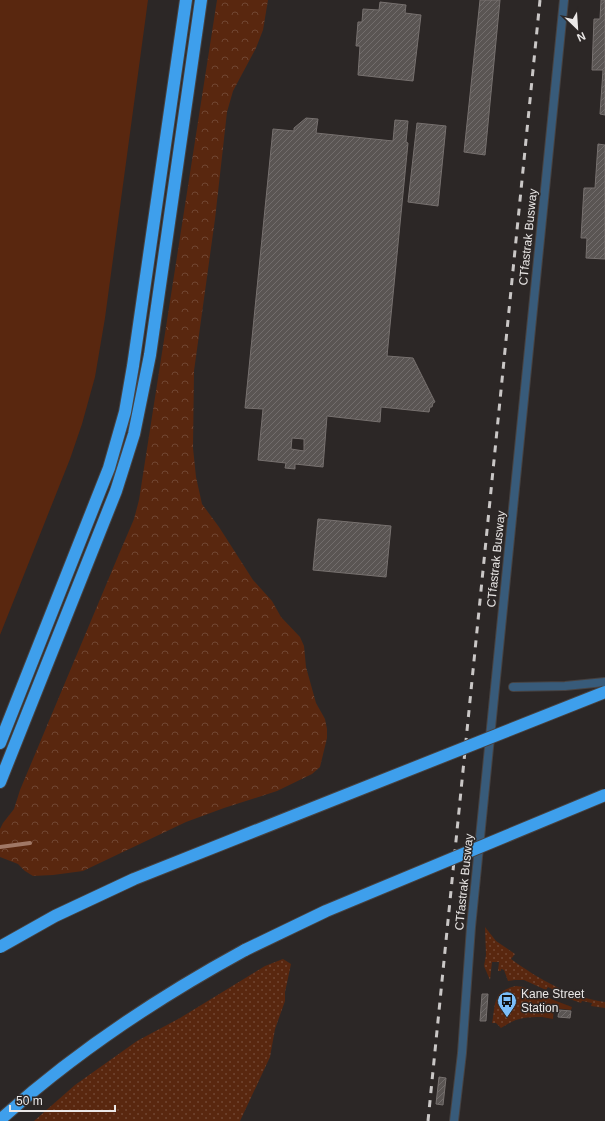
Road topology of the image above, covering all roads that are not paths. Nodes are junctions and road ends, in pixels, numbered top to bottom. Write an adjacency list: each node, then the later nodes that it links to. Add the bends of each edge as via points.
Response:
1 (186, 0): 7 (highway, via 131,378 121,427 103,485)
2 (201, 0): 8 (highway, via 150,355 135,428 116,491)
3 (564, 0): 12 (lane, CTfastrak Busway)
4 (605, 682): 5 (lane)
5 (513, 688)
6 (605, 692): 10 (highway, bridge, via 134,879 55,916)
7 (0, 743)
8 (0, 782)
9 (605, 795): 11 (highway, bridge, via 326,910 245,950 172,991 120,1025 58,1071)
10 (0, 947)
11 (0, 1120)
12 (454, 1121)

